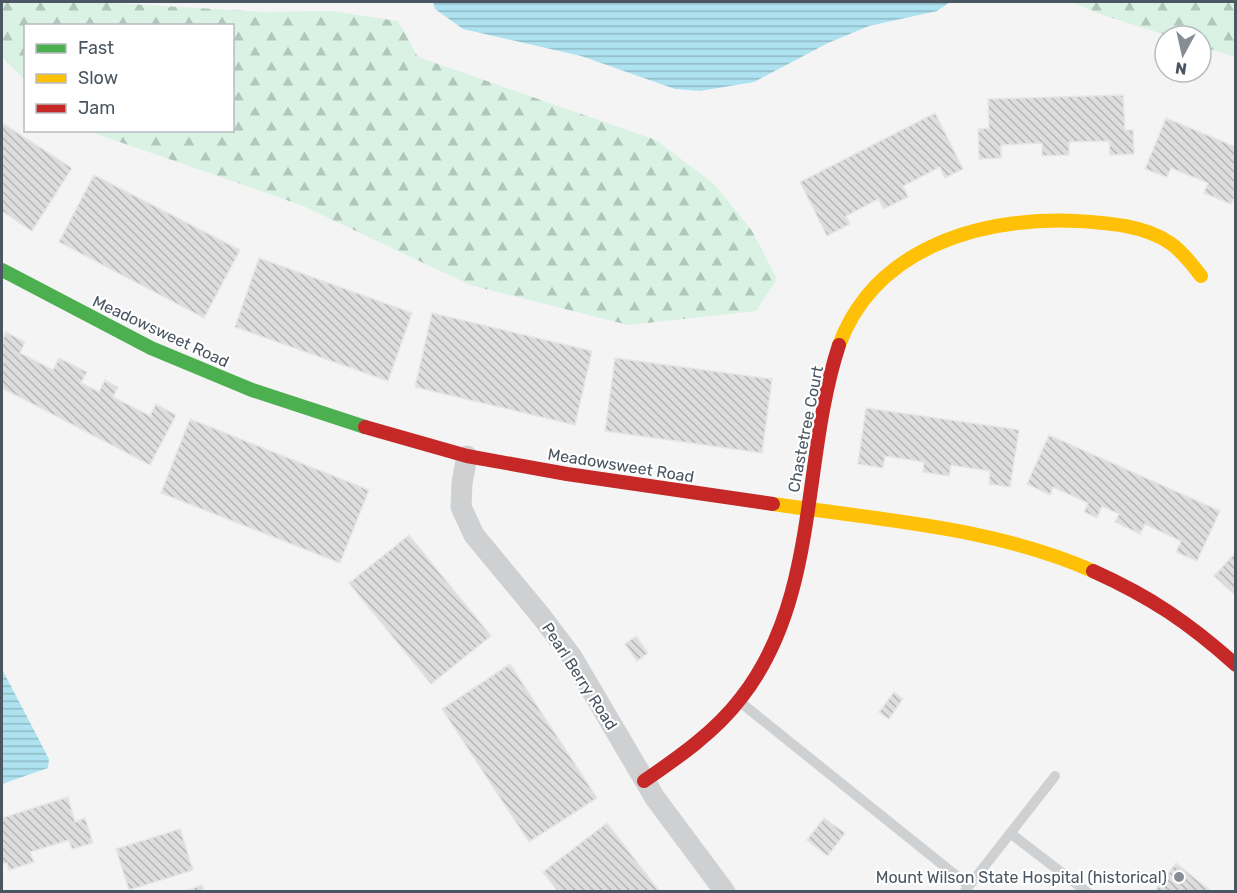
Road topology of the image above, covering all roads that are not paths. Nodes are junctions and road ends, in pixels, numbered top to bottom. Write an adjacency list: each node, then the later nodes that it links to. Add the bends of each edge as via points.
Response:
1 (2, 270): 3 (street, Meadowsweet Road, via 151,348 252,390)
2 (1201, 276): 4 (street, Chastetree Court, via 1168,242 1143,231 1079,221 992,227 923,249 881,280 849,321 822,412)
3 (466, 456): 4 (street, Meadowsweet Road); 8 (street, Pearl Berry Road, via 461,507 466,521 572,657)
4 (807, 509): 5 (street, Meadowsweet Road, via 983,535 1070,561 1181,618); 6 (street, Chastetree Court, via 782,626)
5 (1236, 665)
6 (739, 702): 8 (street, Chastetree Court, via 713,731); 10 (lane)
7 (1055, 776): 9 (lane)
8 (644, 781): 11 (street, Pearl Berry Road)
9 (1010, 833): 10 (lane); 12 (lane)
10 (967, 889)
11 (725, 891)
12 (1087, 891)

